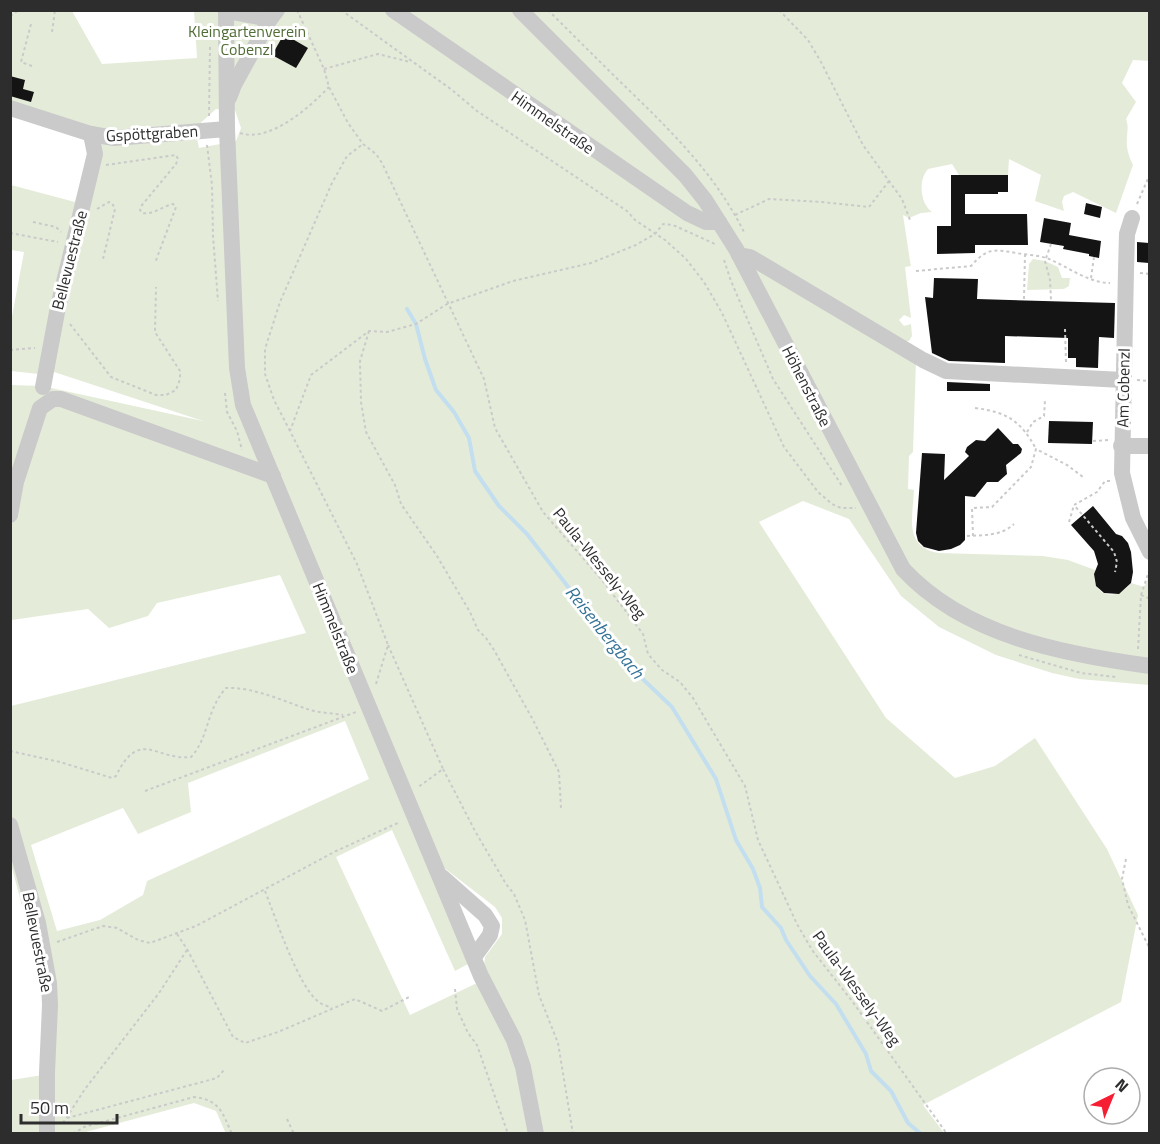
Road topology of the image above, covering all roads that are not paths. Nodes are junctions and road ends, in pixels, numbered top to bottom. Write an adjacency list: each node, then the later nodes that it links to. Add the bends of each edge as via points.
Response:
1 (226, 10): 4 (street, Himmelstraße); 5 (street, Himmelstraße)
2 (393, 10): 10 (street, Himmelstraße, via 687,213 706,222)
3 (520, 10): 10 (street, Höhenstraße, via 672,161)
4 (273, 15): 5 (street, Himmelstraße)
5 (228, 103): 7 (street, Himmelstraße)
6 (10, 108): 8 (street, Gspöttgraben)
7 (226, 129): 8 (street, Gspöttgraben, via 114,138); 16 (street, Himmelstraße, via 239,384 243,405)
8 (91, 134): 13 (street, Bellevuestraße, via 95,154 50,347)
9 (1132, 218): 12 (street, Am Cobenzl, via 1127,234)
10 (719, 222): 11 (street, Höhenstraße)
11 (731, 255): 12 (street, via 750,257 946,371); 19 (street, Höhenstraße, via 903,569 918,585 954,611 1029,641 1080,656)
12 (1123, 380): 14 (street, Am Cobenzl)
13 (49, 398): 16 (street); 17 (street, Bellevuestraße, via 16,482)
14 (1117, 443): 15 (street); 18 (street, Am Cobenzl, via 1128,504)
15 (1149, 446)
16 (273, 476): 21 (street, Himmelstraße)
17 (10, 515)
18 (1149, 555)
19 (1143, 665)
20 (10, 825): 23 (street, Bellevuestraße, via 38,923 49,983 47,1072)
21 (439, 875): 22 (street, Himmelstraße); 22 (street, via 485,915 492,926)
22 (474, 957): 24 (street, Himmelstraße, via 514,1040)
23 (53, 1130)
24 (536, 1134)

